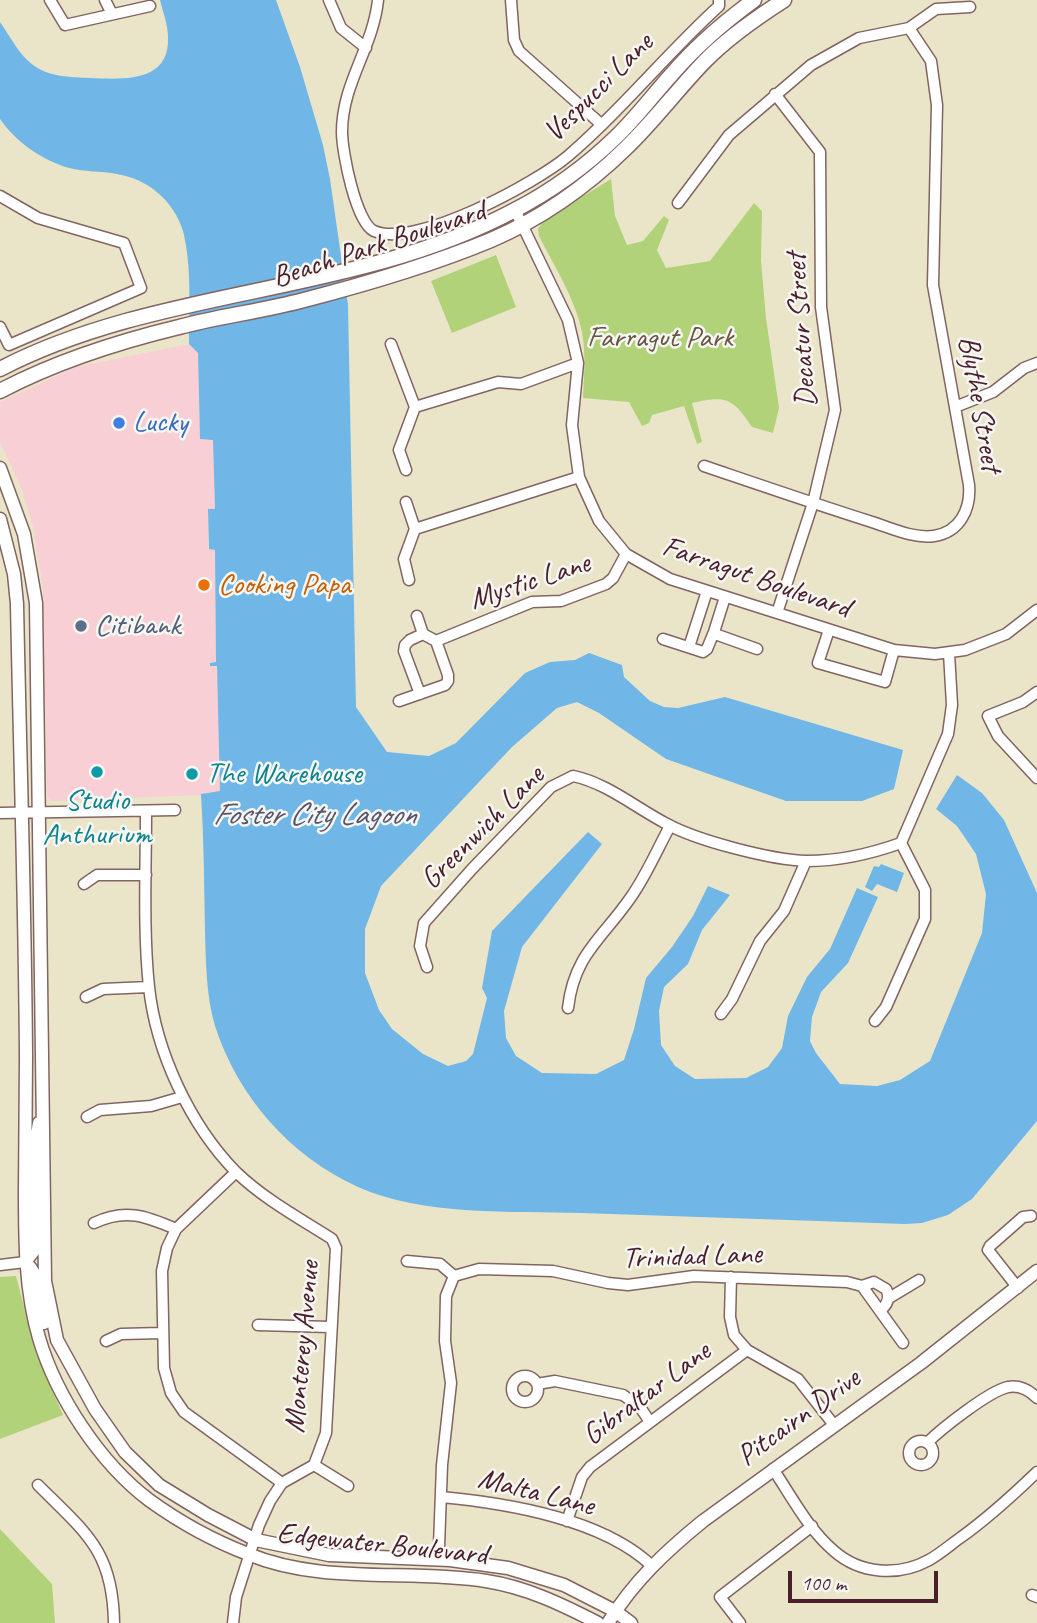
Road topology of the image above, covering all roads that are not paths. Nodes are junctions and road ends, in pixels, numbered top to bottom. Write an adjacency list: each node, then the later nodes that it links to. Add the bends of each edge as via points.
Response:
1 (50, 0): 11 (street, via 65,24)
2 (105, 0): 11 (street)
3 (329, 0): 13 (street, via 341,28)
4 (378, 0): 13 (street, Vespucci Lane)
5 (511, 0): 15 (street, via 519,51)
6 (719, 0): 15 (street, Vespucci Lane, via 719,6)
7 (754, 0): 18 (main road, Beach Park Boulevard, via 692,52 616,137 559,183)
8 (784, 0): 19 (main road, Beach Park Boulevard, via 706,60 601,171)
9 (150, 6): 11 (street)
10 (970, 7): 12 (street, via 936,9)
11 (112, 14)
12 (909, 28): 14 (street, via 859,38 811,65); 27 (street, Blythe Street, via 931,61 937,105 933,285)
13 (366, 48): 15 (street, Vespucci Lane, via 349,87 342,134 354,193 365,224 373,231 421,229 467,215 558,163)
14 (775, 94): 17 (street, via 729,135); 34 (street, Decatur Street, via 820,152 821,307 835,410)
15 (602, 125)
16 (0, 196): 21 (street, via 38,218 124,243 141,288 9,345)
17 (678, 203)
18 (514, 211): 19 (street, Farragut Boulevard); 20 (main road, Beach Park Boulevard)
19 (522, 225): 20 (main road, Beach Park Boulevard, via 491,240); 23 (street, Farragut Boulevard, via 568,320)
20 (423, 258): 25 (main road, Beach Park Boulevard, via 171,311 67,339); 26 (main road, Beach Park Boulevard, via 303,300 180,326 88,352)
21 (0, 327)
22 (391, 344): 28 (street)
23 (578, 363): 28 (street, via 520,384 498,382); 32 (street, Farragut Boulevard, via 572,425)
24 (1037, 363): 27 (street, via 993,392)
25 (0, 369)
26 (0, 391)
27 (955, 407): 34 (street, Blythe Street, via 970,492 961,522 953,529 919,536)
28 (415, 408): 31 (street, via 399,450)
29 (704, 466): 34 (street, Blythe Street)
30 (0, 468): 58 (street, Edgewater Boulevard, via 24,534 36,603)
31 (405, 470)
32 (579, 477): 36 (street); 37 (street, Farragut Boulevard, via 599,521)
33 (406, 502): 36 (street)
34 (813, 503): 42 (street, Decatur Street)
35 (0, 519): 61 (street, Edgewater Boulevard, via 17,604)
36 (415, 529): 38 (street, via 404,559)
37 (626, 554): 39 (street, Farragut Boulevard, via 670,579); 48 (street, Mystic Lane, via 606,584 561,601 532,602)
38 (409, 580)
39 (707, 591): 40 (street, Farragut Boulevard); 49 (street)
40 (725, 597): 42 (street, Farragut Boulevard); 45 (street)
41 (1037, 610): 52 (street, Farragut Boulevard, via 992,641)
42 (777, 613): 44 (street, Farragut Boulevard)
43 (417, 616): 46 (street)
44 (830, 629): 51 (street, Farragut Boulevard); 51 (street, via 818,663 885,682)
45 (714, 632): 49 (street, via 703,652); 50 (street)
46 (423, 634): 48 (street); 54 (street, via 410,639 404,651)
47 (663, 639): 49 (street)
48 (436, 641): 54 (street, via 448,681)
49 (689, 647)
50 (757, 649)
51 (894, 650): 52 (street, Farragut Boulevard)
52 (949, 653): 63 (street, via 952,705 948,734)
53 (1037, 692): 56 (street, via 988,716 998,736)
54 (420, 694): 55 (street)
55 (399, 701)
56 (1037, 778)
57 (175, 810): 59 (street)
58 (38, 812): 59 (street); 61 (street); 74 (street, Edgewater Boulevard)
59 (146, 812): 65 (street, Monterey Avenue)
60 (0, 813): 61 (street)
61 (21, 813): 81 (street, Edgewater Boulevard)
62 (670, 826): 64 (street, Greenwich Lane, via 738,849); 67 (street, Greenwich Lane, via 591,780 573,776 551,788 424,923 420,946); 70 (street, via 632,896 580,963 570,985)
63 (901, 843): 64 (street, Greenwich Lane); 72 (street, via 925,890 925,919 886,1007)
64 (806, 861): 71 (street, via 784,911 760,941)
65 (146, 875): 66 (street, via 97,875); 68 (street, Monterey Avenue)
66 (84, 884)
67 (427, 967)
68 (149, 987): 69 (street, via 103,989); 73 (street, Monterey Avenue, via 160,1038)
69 (86, 998)
70 (568, 1008)
71 (721, 1014)
72 (875, 1021)
73 (182, 1097): 75 (street, via 151,1106 100,1110); 76 (street, Monterey Avenue)
74 (44, 1099): 81 (street, Edgewater Boulevard, via 35,1145 35,1248); 97 (street, Edgewater Boulevard, via 45,1282 54,1332)
75 (87, 1117)
76 (236, 1172): 79 (street); 92 (street, Monterey Avenue, via 272,1201 332,1238 336,1264)
77 (1031, 1216): 88 (street, via 1023,1217 988,1250)
78 (94, 1223): 79 (street, via 110,1215 136,1215)
79 (176, 1228): 93 (street, via 163,1260)
80 (407, 1261): 84 (street, via 440,1264)
81 (25, 1262): 82 (street); 97 (street, Edgewater Boulevard, via 37,1280 55,1354); 114 (street, Edgewater Boulevard, via 40,1340 61,1392 111,1464 148,1499 199,1531)
82 (0, 1265)
83 (1037, 1271): 88 (street, Pitcairn Drive)
84 (454, 1276): 85 (street, Trinidad Lane, via 479,1269 553,1270 628,1285 694,1276); 109 (street, via 446,1296 444,1341 451,1383)
85 (731, 1277): 87 (street, Trinidad Lane, via 833,1280); 96 (street, via 731,1328)
86 (919, 1280): 89 (street)
87 (862, 1286): 89 (street, Trinidad Lane, via 879,1283); 90 (street)
88 (1018, 1288): 101 (street, Pitcairn Drive)
89 (889, 1298): 90 (street)
90 (880, 1311): 95 (street)
91 (258, 1325): 92 (street)
92 (330, 1327): 103 (street, Monterey Avenue, via 326,1433)
93 (162, 1333): 94 (street, via 121,1334); 106 (street, via 167,1382 176,1403)
94 (106, 1341)
95 (903, 1343)
96 (747, 1350): 100 (street, Gibraltar Lane); 101 (street, via 798,1379)
97 (69, 1364): 112 (street, Edgewater Boulevard, via 125,1452 159,1485)
98 (537, 1384): 100 (street, via 555,1381 624,1395)
99 (1037, 1398): 102 (street, via 1020,1387 1002,1389)
100 (650, 1422): 110 (street, Gibraltar Lane, via 590,1467)
101 (834, 1425): 104 (street, Pitcairn Drive)
102 (928, 1443)
103 (314, 1465): 106 (street, Monterey Avenue); 108 (street)
104 (773, 1469): 111 (street); 115 (street, Pitcairn Drive)
105 (1037, 1472): 111 (street, via 974,1528 929,1560 900,1570 851,1563)
106 (282, 1483): 112 (street)
107 (38, 1485): 117 (street, via 99,1551 109,1575)
108 (348, 1486)
109 (441, 1497): 110 (street, Malta Lane, via 519,1507); 113 (street)
110 (567, 1521): 115 (street, Malta Lane, via 627,1548)
111 (811, 1526): 122 (street, via 720,1597)
112 (256, 1539): 114 (street); 116 (street, Edgewater Boulevard, via 345,1558 450,1560 508,1568 564,1585)
113 (439, 1545)
114 (250, 1555): 118 (street); 119 (street, Edgewater Boulevard, via 327,1572 486,1581 556,1602)
115 (652, 1566): 116 (street, Pitcairn Drive)
116 (615, 1611): 120 (street, Pitcairn Drive); 121 (street, Edgewater Boulevard)
117 (114, 1623)
118 (233, 1623)
119 (598, 1623)
120 (608, 1623)
121 (631, 1623)
122 (740, 1623)

